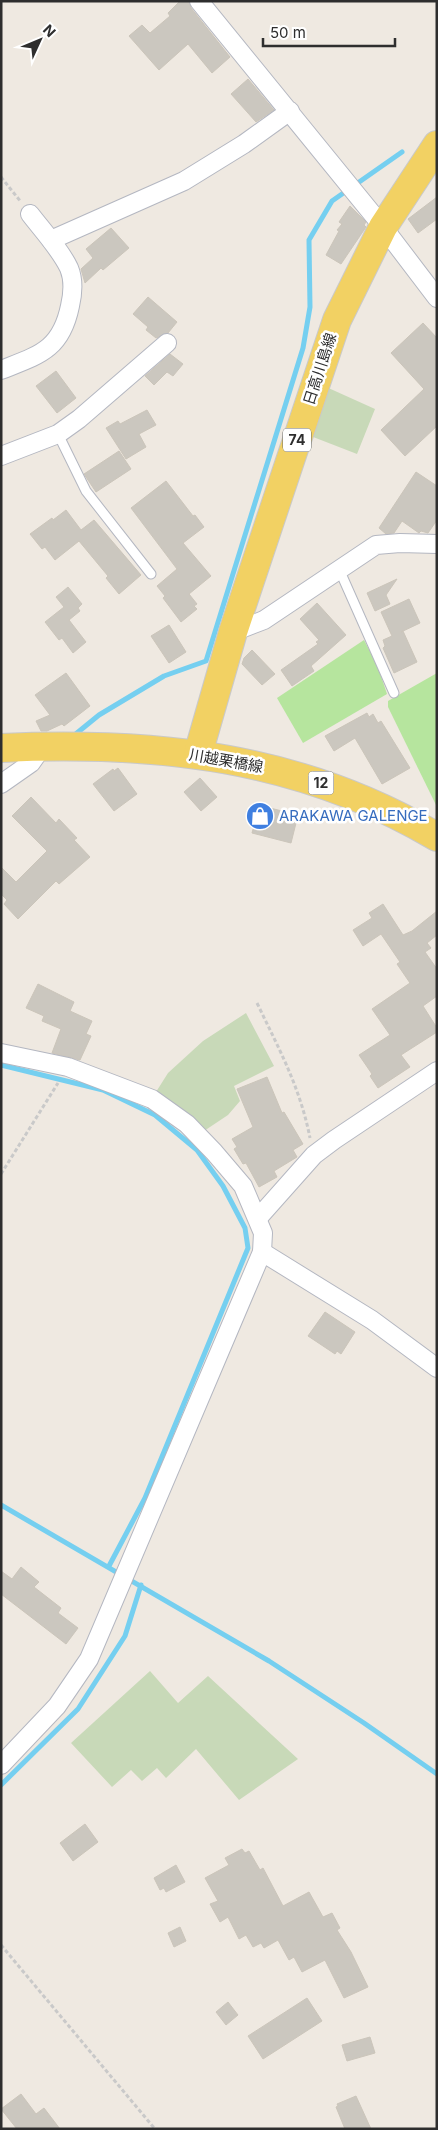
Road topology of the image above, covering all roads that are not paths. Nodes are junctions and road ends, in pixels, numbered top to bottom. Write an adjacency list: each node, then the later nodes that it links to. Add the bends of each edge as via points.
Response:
1 (199, 1): 2 (street)
2 (290, 111): 5 (street); 6 (street, via 184,181)
3 (437, 145): 5 (main road, 日高川島線 / 74)
4 (30, 214): 6 (street)
5 (383, 227): 7 (street); 15 (main road, 日高川島線 / 74, via 337,320)
6 (51, 240): 9 (street, via 69,268 74,292 68,316 58,339 38,355)
7 (437, 298)
8 (166, 343): 10 (street)
9 (1, 370)
10 (58, 434): 11 (street); 14 (lane, via 86,491)
11 (1, 456)
12 (437, 544): 13 (street, via 376,546)
13 (339, 569): 15 (street, via 264,620); 16 (lane)
14 (151, 574)
15 (233, 632): 19 (main road, 日高川島線 / 74)
16 (394, 693)
17 (43, 746): 18 (main road, 川越栗橋線 / 12); 19 (main road, 川越栗橋線 / 12); 20 (street, via 31,763)
18 (1, 748)
19 (198, 754): 21 (main road, 川越栗橋線 / 12, via 241,761 337,788 380,806)
20 (1, 784)
21 (437, 837)
22 (1, 1053): 24 (street, via 68,1067 152,1099 187,1124 214,1152 243,1186)
23 (437, 1071): 24 (street, via 314,1155)
24 (258, 1218): 25 (street, via 263,1233)
25 (262, 1252): 26 (street, via 372,1320); 27 (street, via 89,1659 57,1706)
26 (437, 1368)
27 (1, 1765)

